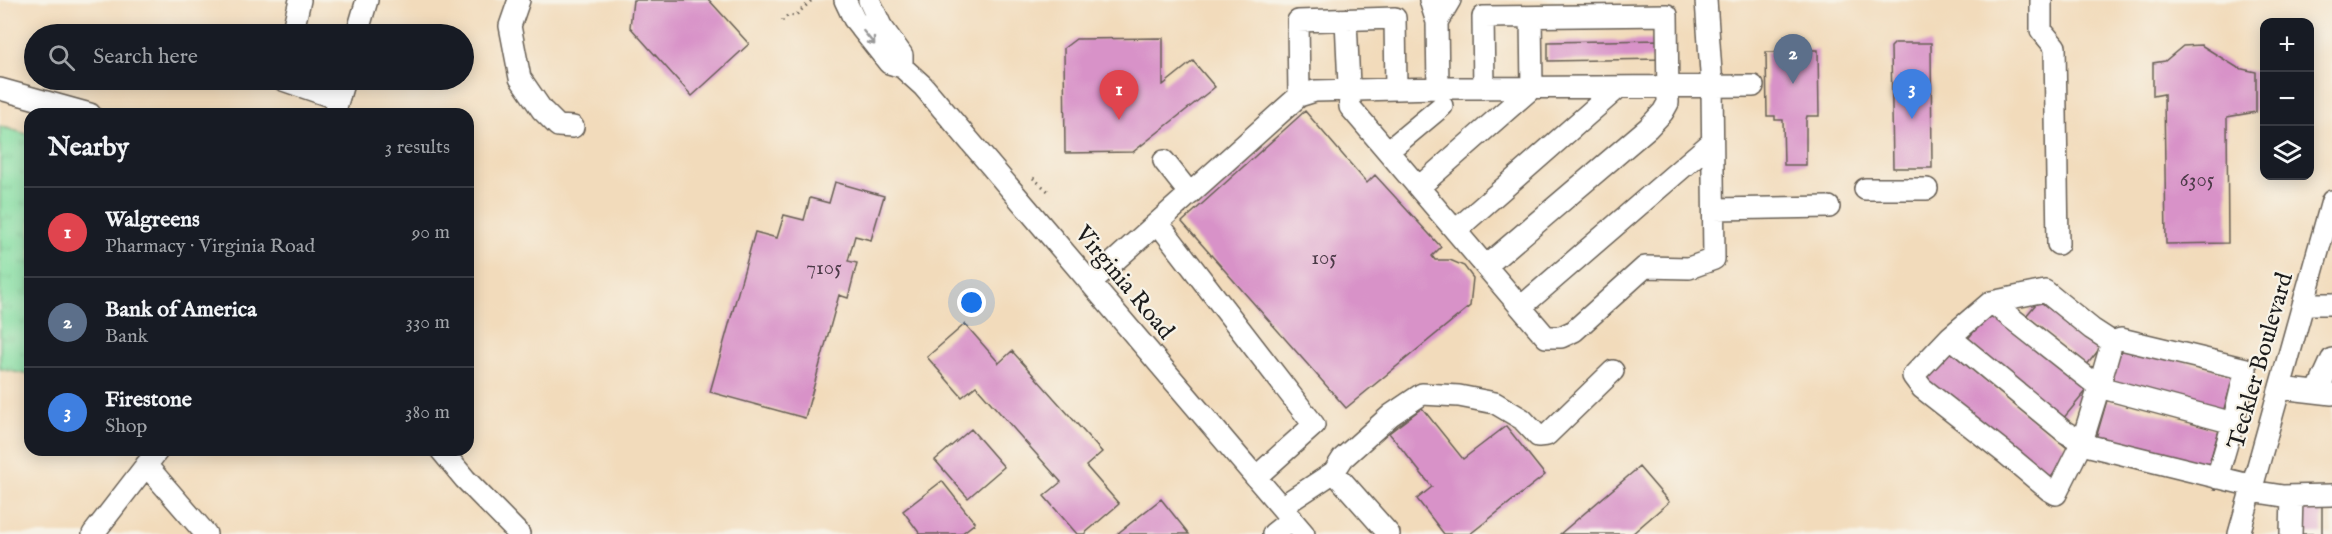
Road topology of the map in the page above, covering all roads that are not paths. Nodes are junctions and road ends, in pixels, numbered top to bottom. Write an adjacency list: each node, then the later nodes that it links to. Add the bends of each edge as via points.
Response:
1 (300, 0): 13 (street)
2 (367, 0): 14 (street)
3 (519, 0): 30 (street, via 510,26 520,78 558,126)
4 (845, 0): 15 (street, Virginia Road, one-way to 15, via 854,19 889,63)
5 (1430, 0): 12 (street)
6 (1449, 0): 12 (street)
7 (1706, 0): 19 (street)
8 (2041, 0): 43 (street, via 2041,30 2055,47)
9 (875, 4): 15 (street, Virginia Road, via 902,55)
10 (1531, 17): 18 (street, via 1666,15); 21 (street, via 1483,17); 22 (street)
11 (1346, 20): 23 (street, via 1395,18); 25 (street); 26 (street, via 1298,21)
12 (1437, 22): 28 (street)
13 (294, 24)
14 (360, 24)
15 (902, 67): 45 (street, Virginia Road)
16 (1753, 86): 19 (street)
17 (1619, 87): 18 (street); 22 (street); 42 (street)
18 (1668, 87): 19 (street); 44 (street, via 1668,103 1647,128)
19 (1712, 87): 31 (street)
20 (0, 88): 29 (street)
21 (1484, 88): 22 (street); 28 (street)
22 (1532, 88): 34 (street)
23 (1396, 89): 25 (street); 28 (street)
24 (316, 90): 27 (street)
25 (1348, 90): 26 (street, via 1315,91); 32 (street, via 1350,107)
26 (1299, 96): 37 (street)
27 (339, 97)
28 (1440, 97): 32 (street)
29 (69, 108)
30 (573, 127)
31 (1712, 142): 40 (street); 49 (street)
32 (1388, 151): 34 (street)
33 (1164, 161): 37 (street)
34 (1419, 187): 42 (street)
35 (1865, 189): 36 (street)
36 (1927, 189)
37 (1190, 194): 41 (street)
38 (2332, 201): 47 (street, Teckler Boulevard)
39 (1828, 207): 40 (street)
40 (1713, 209): 49 (street, via 1714,259 1689,268 1645,267 1574,331 1561,337 1546,337)
41 (1158, 223): 45 (street); 62 (street, via 1314,425)
42 (1456, 230): 44 (street)
43 (2058, 244)
44 (1486, 266): 49 (street)
45 (1090, 283): 62 (street, Virginia Road)
46 (1991, 302): 50 (street); 51 (street, via 2045,291); 54 (street)
47 (2304, 304): 48 (street); 55 (street, Teckler Boulevard)
48 (2332, 304)
49 (1521, 307)
50 (1950, 337): 58 (street); 58 (street, via 1913,376 1922,388 2049,490 2056,494)
51 (2112, 342): 54 (street); 57 (street, via 2121,339 2246,369)
52 (2332, 359): 56 (street)
53 (1613, 371): 61 (street, via 1547,435 1538,436 1522,419 1495,403 1422,394 1351,451)
54 (2099, 387): 57 (street); 58 (street)
55 (2280, 388): 56 (street); 64 (street, Teckler Boulevard)
56 (2325, 393)
57 (2233, 423): 63 (street)
58 (2082, 442): 63 (street)
59 (446, 456): 70 (street)
60 (152, 458): 68 (street); 69 (street)
61 (1334, 472): 67 (street); 72 (street)
62 (1256, 477): 67 (street, Virginia Road)
63 (2217, 478): 64 (street)
64 (2252, 489): 66 (street); 73 (street, Teckler Boulevard)
65 (2332, 495): 66 (street)
66 (2292, 496): 74 (street)
67 (1293, 520): 71 (street)
68 (93, 534)
69 (206, 534)
70 (519, 534)
71 (1273, 534)
72 (1389, 534)
73 (2239, 534)
74 (2291, 534)

